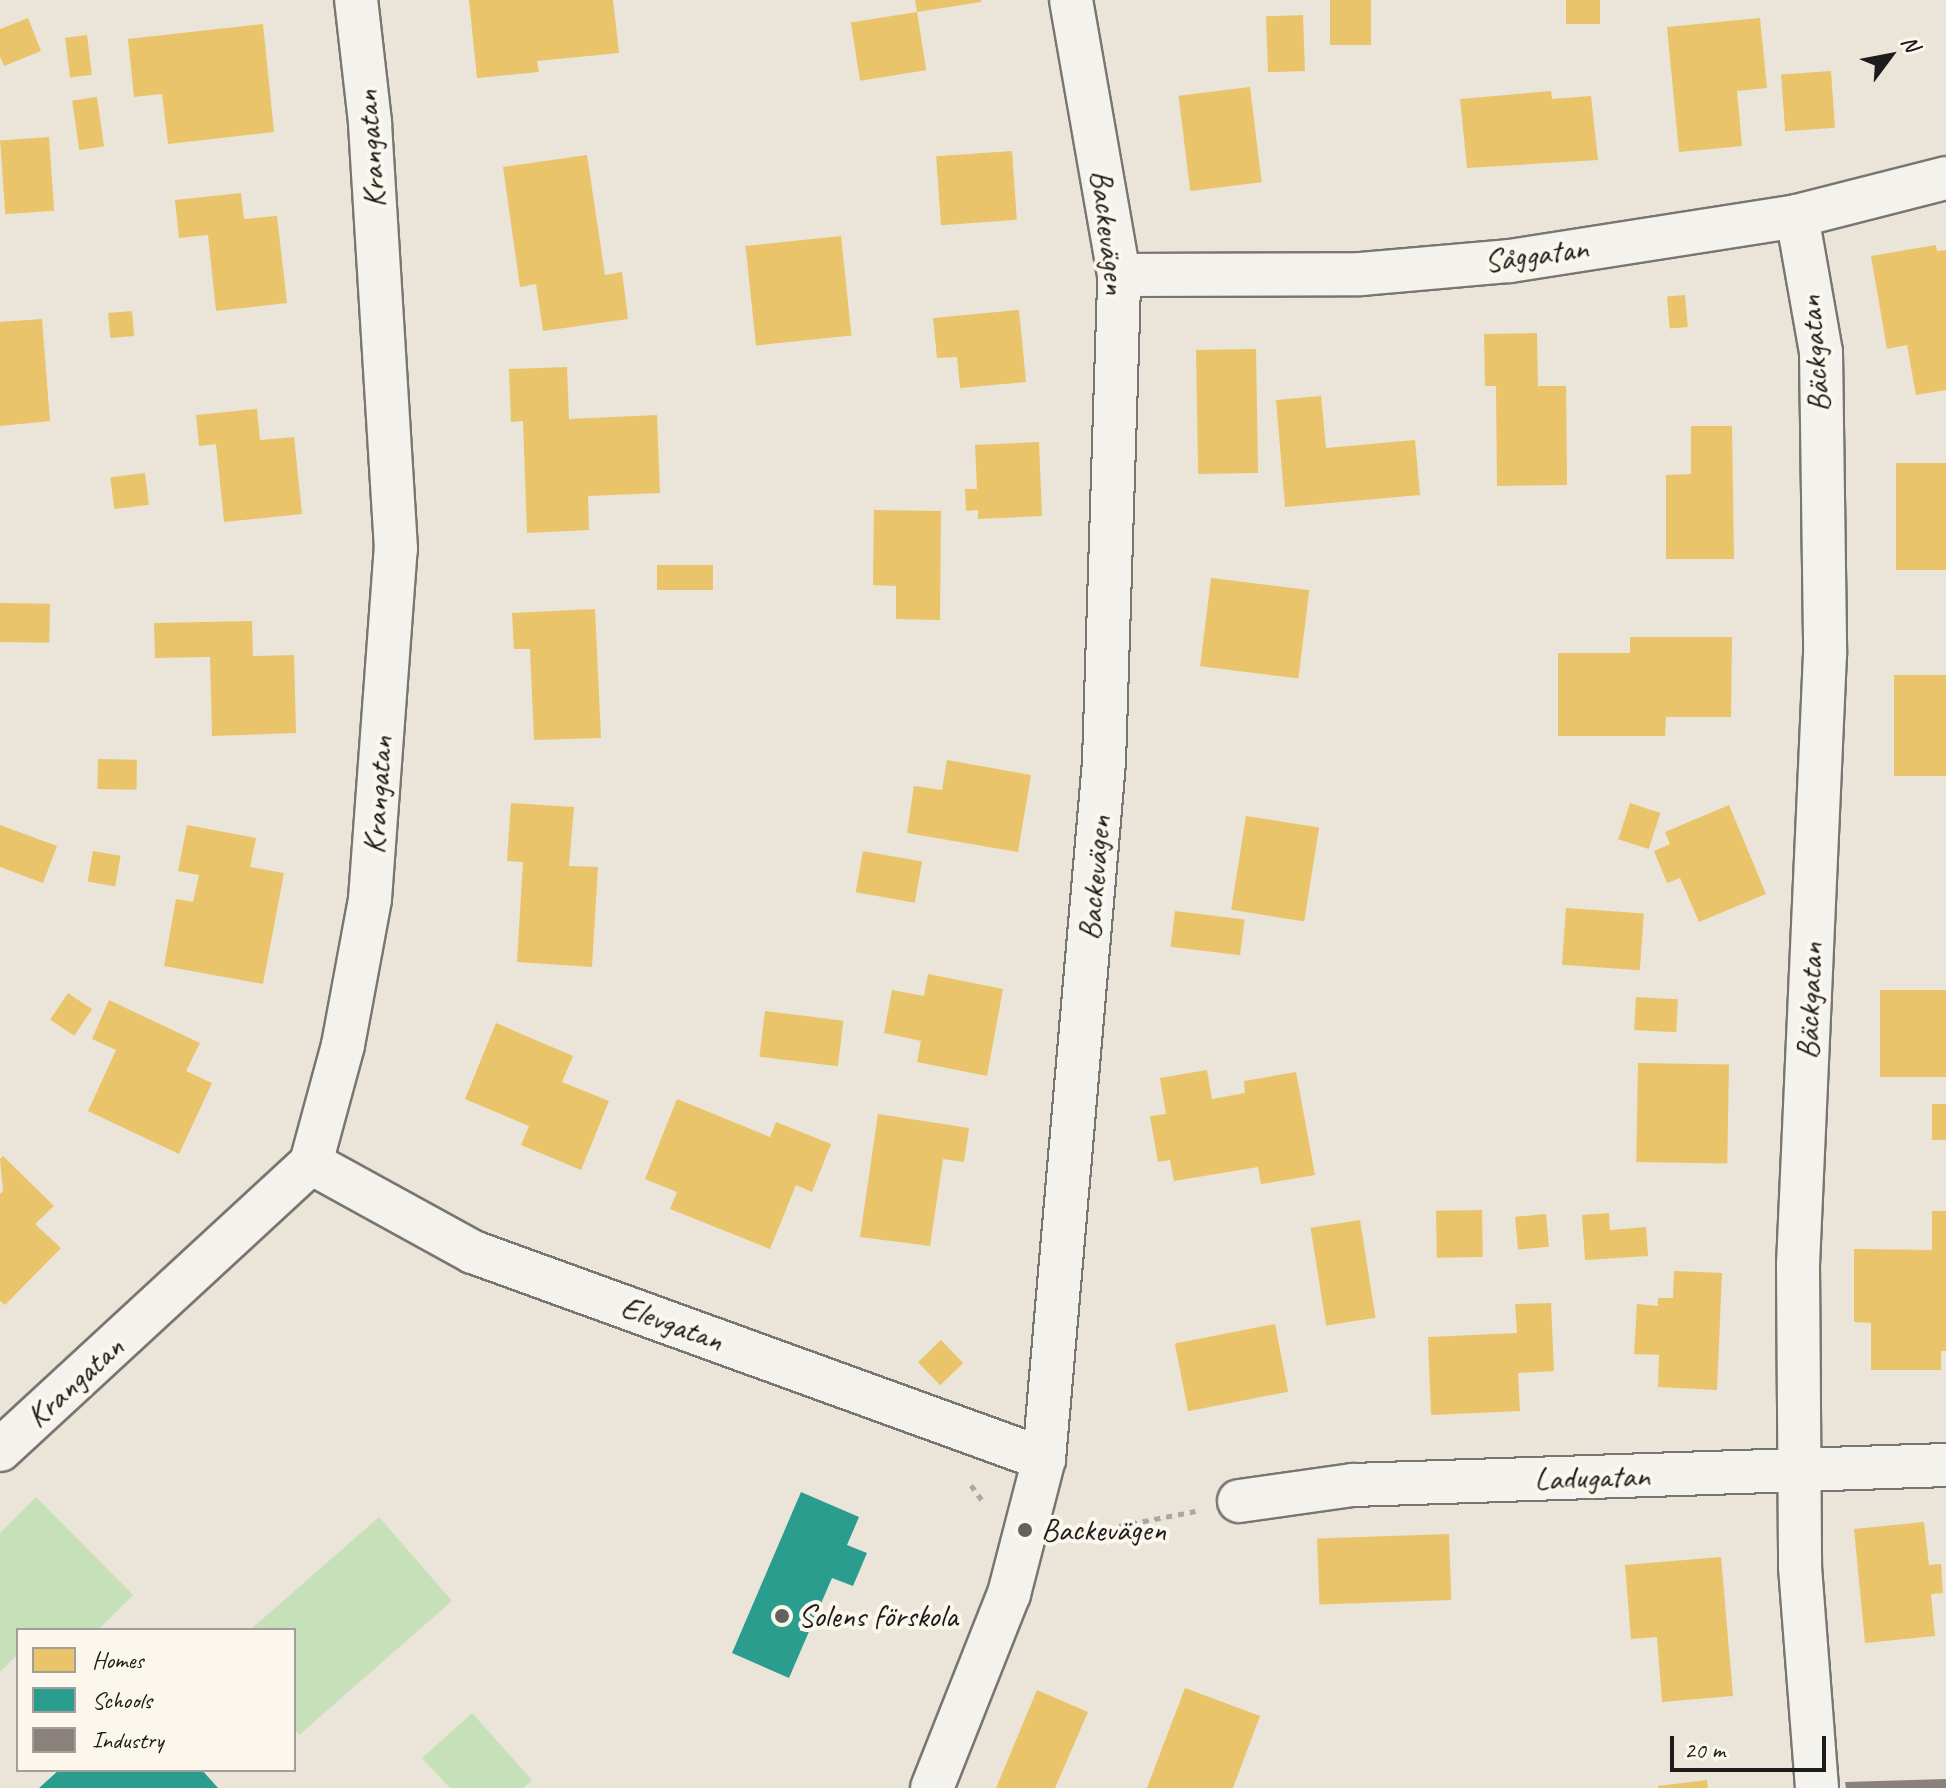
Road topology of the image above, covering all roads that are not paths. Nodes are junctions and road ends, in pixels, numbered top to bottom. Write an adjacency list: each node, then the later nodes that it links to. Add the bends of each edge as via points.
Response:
1 (356, 0): 6 (street, Krangatan, via 370,122 396,549 370,899 343,1045)
2 (1071, 0): 5 (street, Backevägen)
3 (1946, 178): 4 (street, Såggatan)
4 (1797, 216): 5 (street, Såggatan, via 1510,261 1361,274); 10 (street, Bäckgatan, via 1821,352 1825,654 1798,1265)
5 (1119, 275): 8 (street, Backevägen, via 1104,762)
6 (311, 1163): 7 (street, Krangatan); 8 (street, Elevgatan, via 473,1252)
7 (0, 1450)
8 (1044, 1459): 12 (street, Backevägen, via 1009,1594)
9 (1946, 1465): 10 (street, Ladugatan)
10 (1800, 1471): 11 (street, Ladugatan, via 1353,1485); 13 (street, Bäckgatan, via 1800,1567)
11 (1239, 1501)
12 (932, 1788)
13 (1817, 1788)

